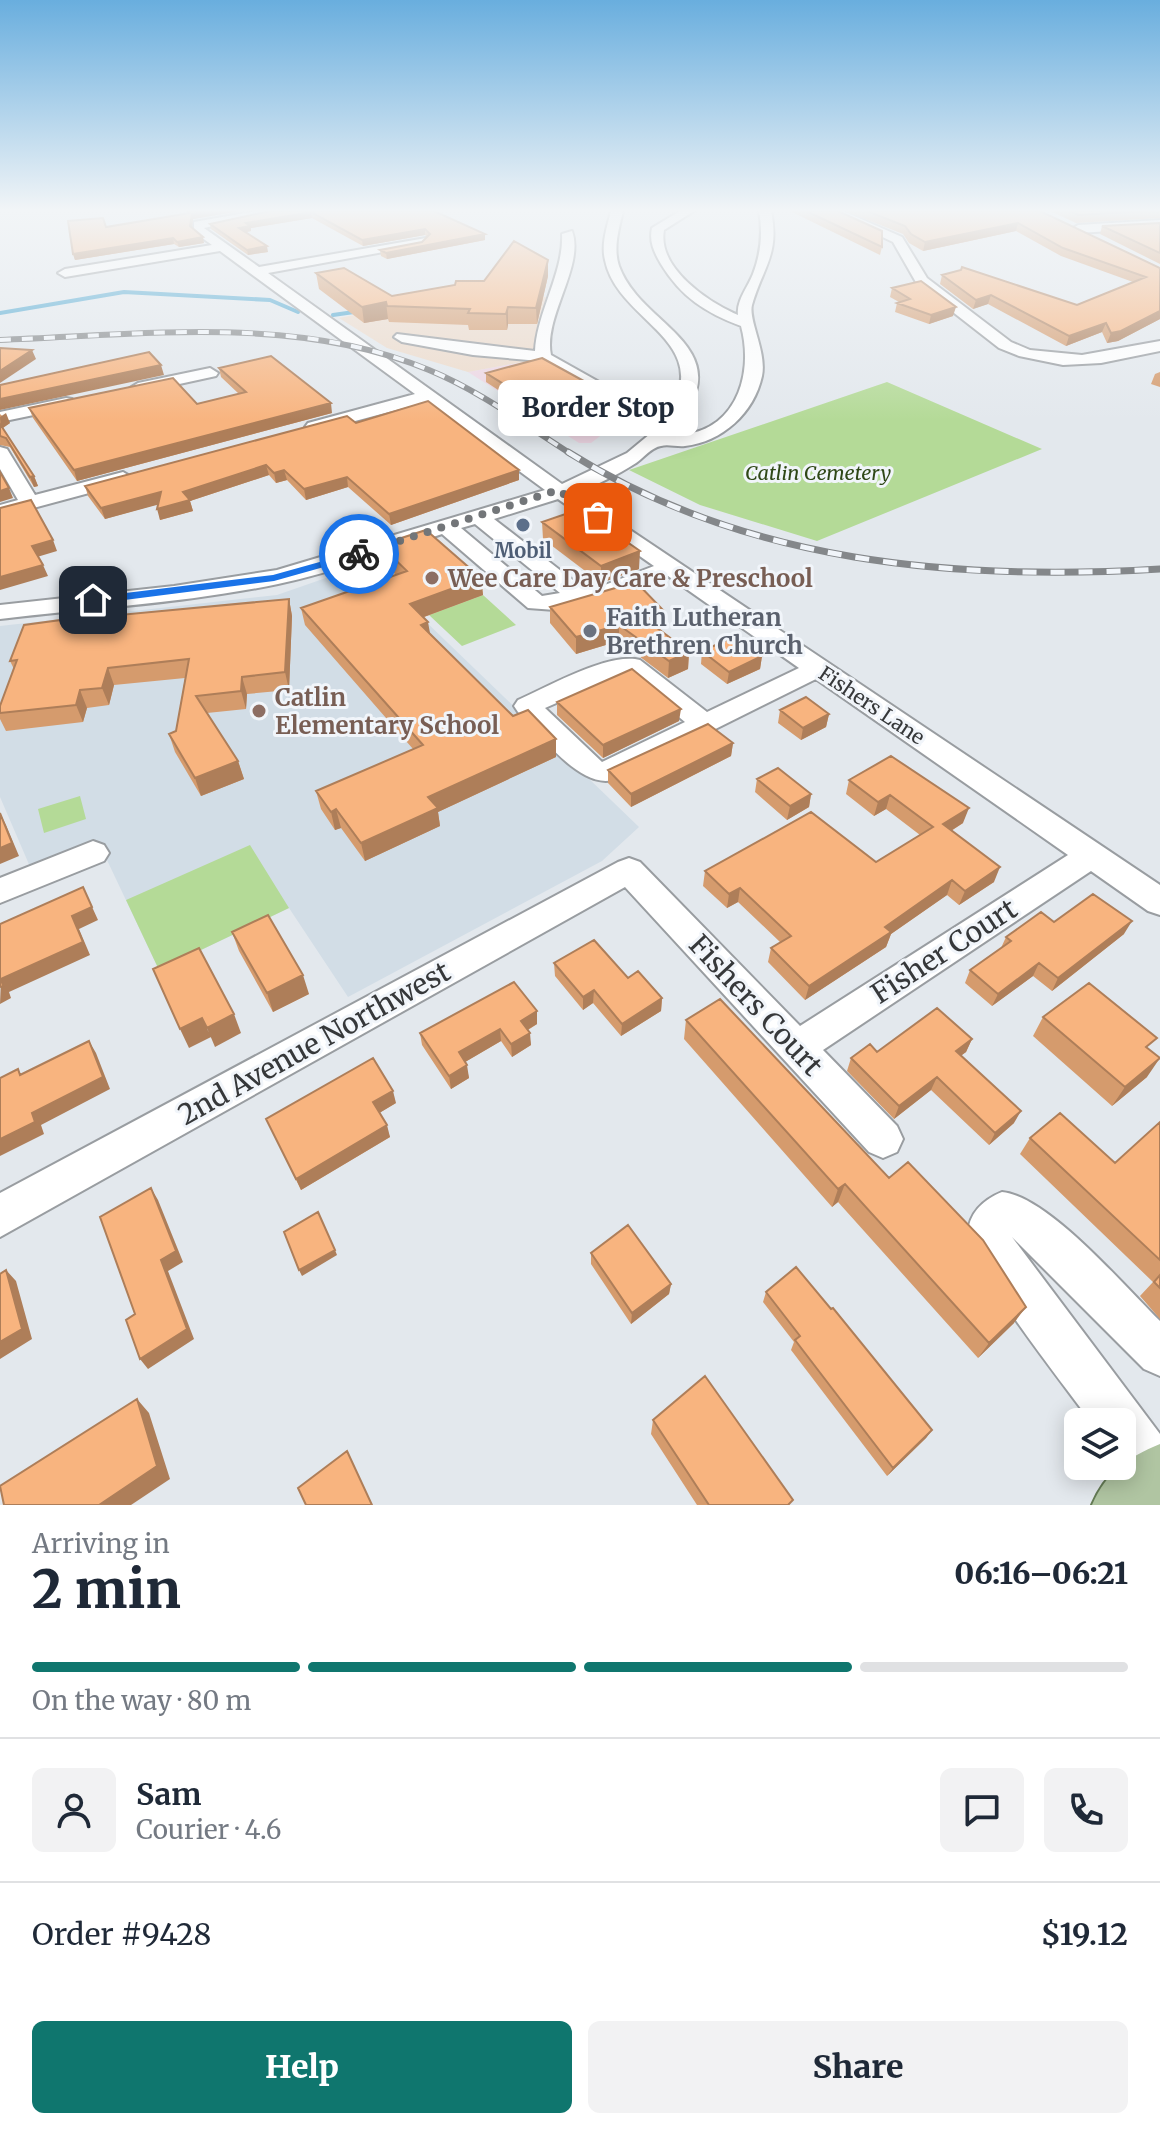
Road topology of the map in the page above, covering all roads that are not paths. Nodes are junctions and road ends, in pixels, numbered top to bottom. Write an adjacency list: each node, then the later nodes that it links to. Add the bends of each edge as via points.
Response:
1 (267, 281): 13 (street, Fishers Lane)
2 (558, 281): 10 (street)
3 (620, 281): 17 (street, via 670,331 685,358 687,389)
4 (677, 281): 7 (street, via 693,298)
5 (758, 281): 7 (street, via 744,307)
6 (922, 281): 9 (street, via 1019,353 1082,362)
7 (746, 323): 18 (street, via 755,351 748,396 725,423)
8 (402, 337): 10 (street)
9 (1160, 346)
10 (544, 357): 17 (street)
11 (210, 373): 12 (street)
12 (120, 392)
13 (429, 396): 16 (street); 22 (street, Fishers Lane)
14 (90, 398): 15 (street)
15 (0, 417)
16 (297, 431)
17 (661, 434): 18 (street); 21 (street)
18 (690, 440): 21 (street)
19 (0, 453): 23 (street)
20 (148, 471): 23 (street)
21 (602, 473): 22 (street)
22 (558, 490): 25 (street); 27 (street, Fishers Lane)
23 (30, 503): 24 (street)
24 (0, 511)
25 (478, 516): 26 (street); 28 (street)
26 (445, 526): 28 (street, via 536,603); 29 (street, via 274,578)
27 (671, 567): 28 (street, via 600,595); 30 (street, Fishers Lane)
28 (577, 595)
29 (0, 612)
30 (819, 668): 31 (street); 33 (street, Fishers Lane)
31 (705, 724): 31 (street, via 603,773 592,769 527,706 631,665)
32 (93, 853): 35 (street)
33 (1092, 855): 36 (street, Fishers Lane); 37 (street, Fisher Court)
34 (629, 870): 37 (street, Fishers Court); 39 (street, 2nd Avenue Northwest)
35 (0, 891)
36 (1160, 902)
37 (796, 1048): 38 (street, Fishers Court)
38 (883, 1139)
39 (0, 1216)
40 (1160, 1353): 41 (street, via 1028,1223 1002,1213 991,1224 989,1237 999,1257)
41 (1110, 1408)
42 (1136, 1443): 43 (street)
43 (1160, 1475): 44 (main road)
44 (1125, 1505)

